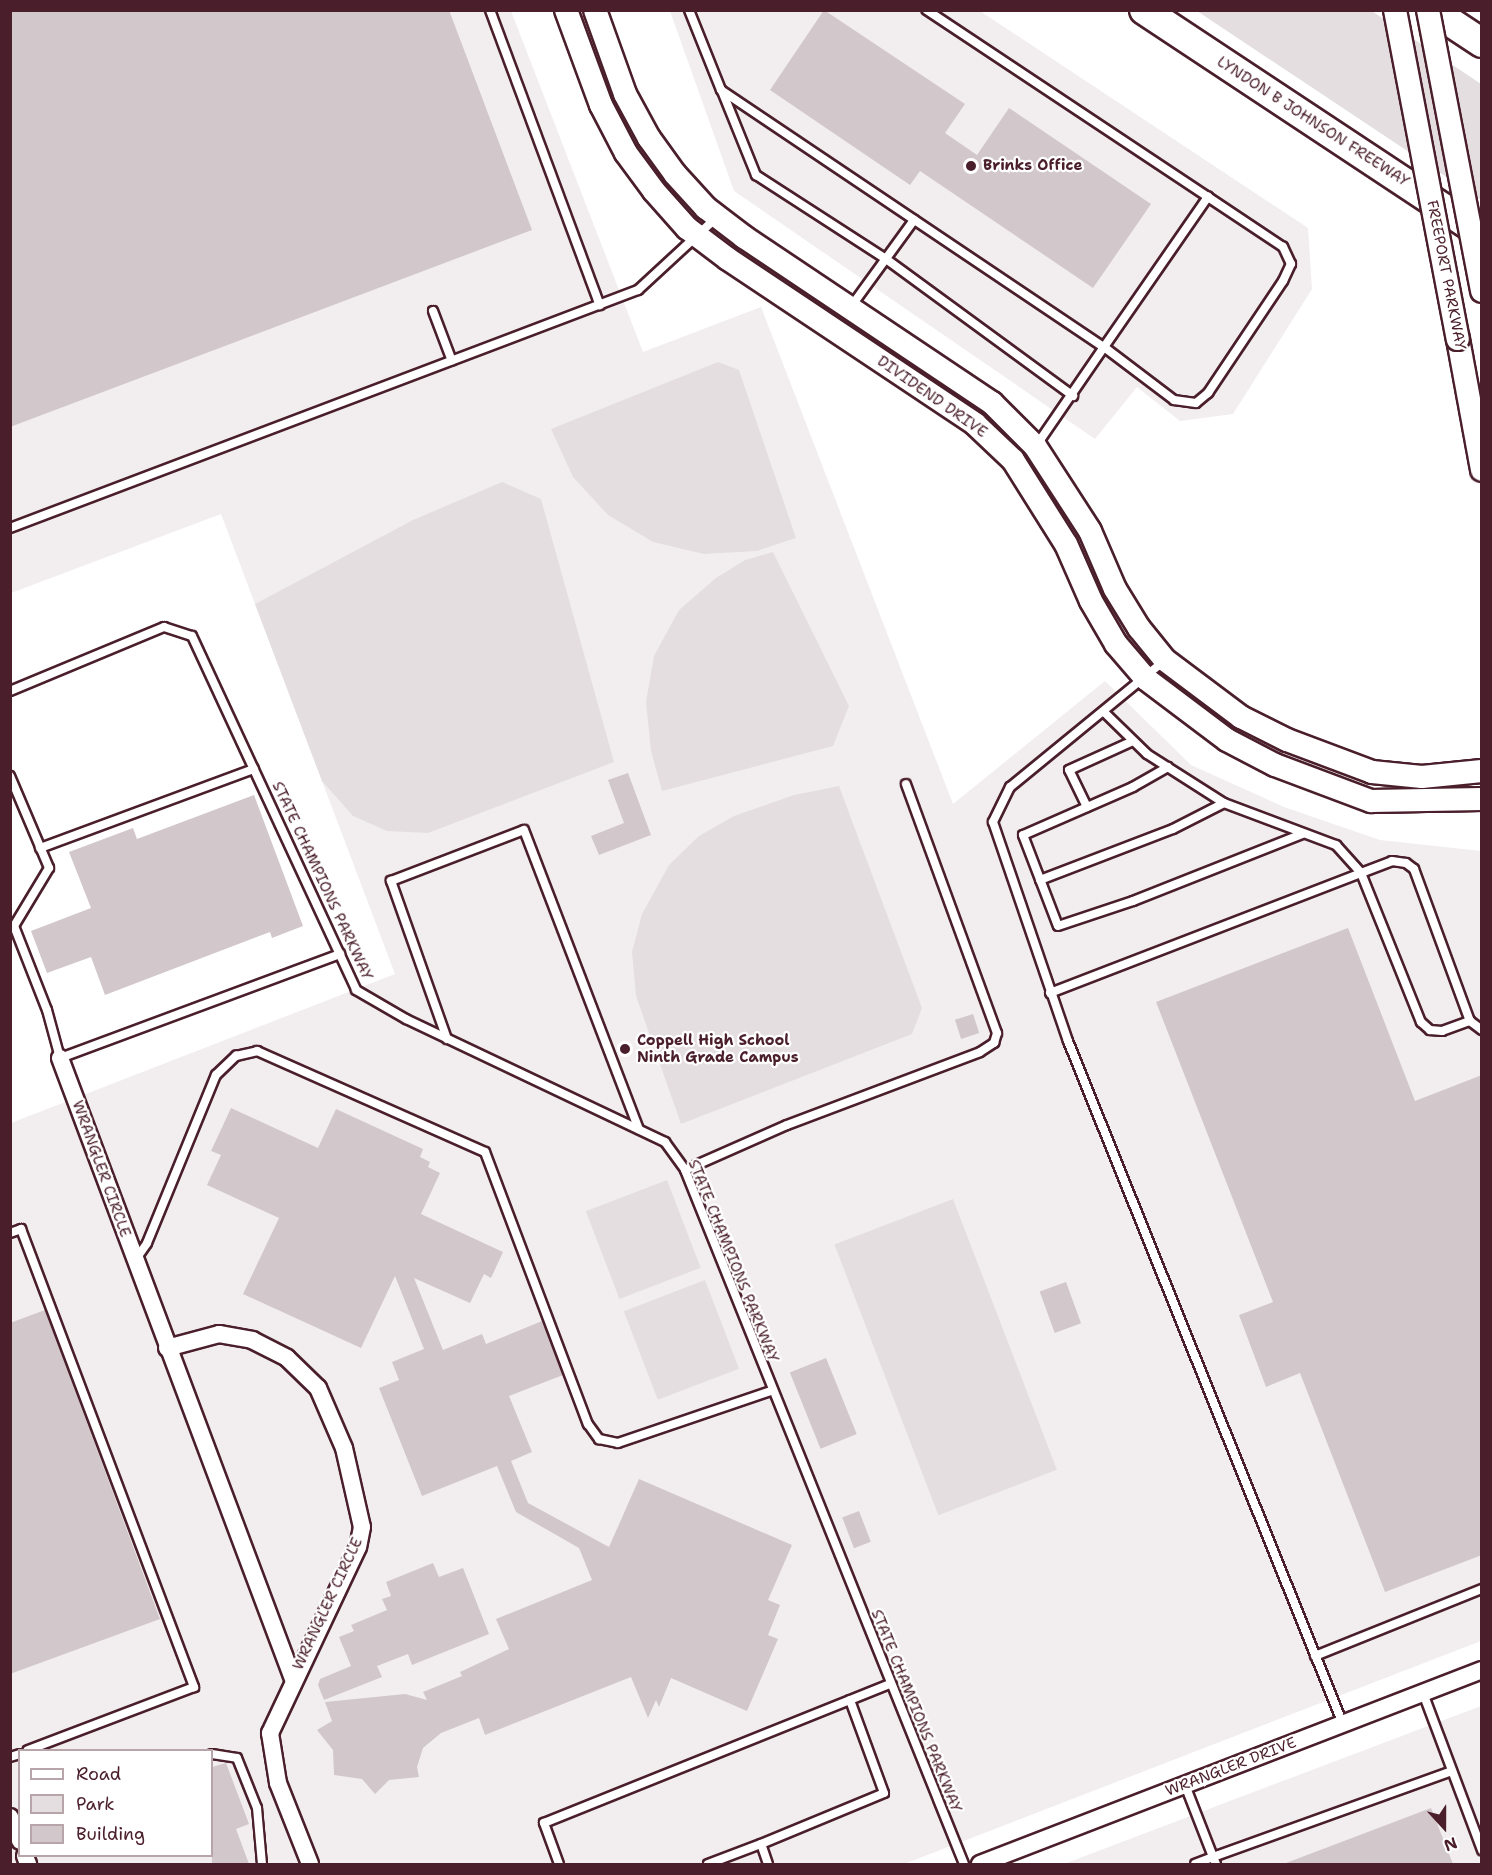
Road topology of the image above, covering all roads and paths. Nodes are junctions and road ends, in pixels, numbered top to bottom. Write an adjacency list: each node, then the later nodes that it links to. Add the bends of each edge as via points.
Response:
1 (490, 10): 22 (lane)
2 (566, 10): 18 (street, DIVIDEND DRIVE, via 601,105 626,153 654,191)
3 (595, 10): 15 (street, DIVIDEND DRIVE, via 626,94 649,138 675,174)
4 (689, 10): 12 (lane)
5 (927, 10): 14 (lane)
6 (1144, 10): 13 (highway, LYNDON B JOHNSON FREEWAY)
7 (1395, 10): 31 (street, FREEPORT PARKWAY, bridge)
8 (1430, 10): 11 (highway); 21 (street, bridge)
9 (1449, 10): 10 (highway)
10 (1482, 34)
11 (1482, 44)
12 (721, 90): 16 (lane); 20 (lane, via 756,175)
13 (1408, 184): 17 (highway, LYNDON B JOHNSON FREEWAY); 19 (highway)
14 (1208, 197): 26 (lane); 26 (lane, via 1283,247 1291,264 1208,393 1196,403 1174,400)
15 (717, 217): 18 (lane); 23 (street, DIVIDEND DRIVE)
16 (914, 220): 20 (lane); 26 (lane)
17 (1482, 234)
18 (699, 237): 22 (lane, via 638,290); 25 (street, DIVIDEND DRIVE)
19 (1482, 246)
20 (886, 259): 23 (lane); 28 (lane)
21 (1482, 291)
22 (600, 305): 27 (lane)
23 (850, 308): 25 (street); 29 (street, DIVIDEND DRIVE, via 992,403)
24 (433, 311): 27 (lane)
25 (835, 331): 30 (street, DIVIDEND DRIVE, via 975,424)
26 (1104, 347): 28 (lane)
27 (452, 361): 32 (lane)
28 (1073, 396): 29 (lane)
29 (1035, 446): 30 (street); 33 (street, DIVIDEND DRIVE, via 1090,531 1115,589)
30 (1013, 460): 34 (street, DIVIDEND DRIVE, via 1066,544 1091,601 1116,644)
31 (1482, 470)
32 (10, 528)
33 (1165, 660): 34 (lane); 39 (street, DIVIDEND DRIVE, via 1241,717 1287,740 1372,772 1422,777)
34 (1146, 679): 36 (lane); 43 (street, DIVIDEND DRIVE, via 1227,740 1275,765 1371,801)
35 (10, 691): 40 (lane, STATE CHAMPIONS PARKWAY, via 164,627 192,636)
36 (1104, 712): 37 (lane); 51 (lane, via 1010,787 993,822)
37 (1133, 741): 38 (lane); 45 (lane, via 1069,770)
38 (1168, 767): 44 (lane); 45 (lane)
39 (1482, 771)
40 (255, 772): 47 (lane); 50 (lane, STATE CHAMPIONS PARKWAY)
41 (10, 776): 47 (lane)
42 (906, 784): 57 (lane, via 998,1033 994,1043 980,1052 787,1125)
43 (1482, 799)
44 (1224, 803): 46 (lane); 49 (lane, via 1173,829)
45 (1087, 807): 49 (lane, via 1023,835)
46 (1302, 834): 48 (lane, via 1336,845); 49 (lane, via 1133,901 1058,926)
47 (40, 848): 55 (lane, via 49,868 14,926)
48 (1360, 873): 51 (lane); 52 (lane, via 1421,1022 1430,1030 1442,1031); 52 (lane, via 1392,861 1414,869)
49 (1040, 880)
50 (340, 954): 54 (lane, STATE CHAMPIONS PARKWAY, via 356,990); 55 (lane)
51 (1050, 993): 63 (lane)
52 (1470, 1021): 53 (lane)
53 (1482, 1030)
54 (447, 1039): 56 (lane, STATE CHAMPIONS PARKWAY); 56 (lane, via 391,881 524,830)
55 (60, 1058): 59 (street, WRANGLER CIRCLE)
56 (639, 1129): 57 (lane, STATE CHAMPIONS PARKWAY, via 665,1142)
57 (685, 1170): 61 (lane, STATE CHAMPIONS PARKWAY)
58 (10, 1233): 70 (lane, via 21,1229 194,1687)
59 (135, 1260): 60 (street, WRANGLER CIRCLE); 61 (lane, via 147,1243 216,1076 236,1056 257,1051 485,1152 588,1424 599,1440 618,1443)
60 (167, 1348): 65 (street, WRANGLER CIRCLE); 65 (street, WRANGLER CIRCLE, via 219,1334 252,1340 287,1358 318,1388 344,1448 362,1527 358,1547)
61 (771, 1391): 66 (lane, STATE CHAMPIONS PARKWAY)
62 (1482, 1589): 63 (lane)
63 (1315, 1656): 69 (lane)
64 (1482, 1670): 67 (street, WRANGLER DRIVE)
65 (293, 1679): 78 (street, via 270,1733 278,1783)
66 (890, 1684): 68 (lane); 82 (lane, STATE CHAMPIONS PARKWAY)
67 (1423, 1693): 69 (street, WRANGLER DRIVE); 72 (lane)
68 (850, 1700): 74 (lane, via 884,1793); 79 (lane, via 544,1823)
69 (1343, 1724): 73 (street, WRANGLER DRIVE)
70 (31, 1749)
71 (213, 1754): 77 (lane, via 237,1758 257,1809)
72 (1452, 1771): 75 (lane); 76 (lane)
73 (1185, 1785): 76 (lane); 83 (street, WRANGLER DRIVE)
74 (761, 1844): 80 (lane); 81 (lane)
75 (1482, 1850)
76 (1214, 1861): 84 (lane)
77 (262, 1864)
78 (310, 1864)
79 (559, 1864)
80 (708, 1864)
81 (768, 1864)
82 (964, 1864)
83 (980, 1864)
84 (1195, 1864)

